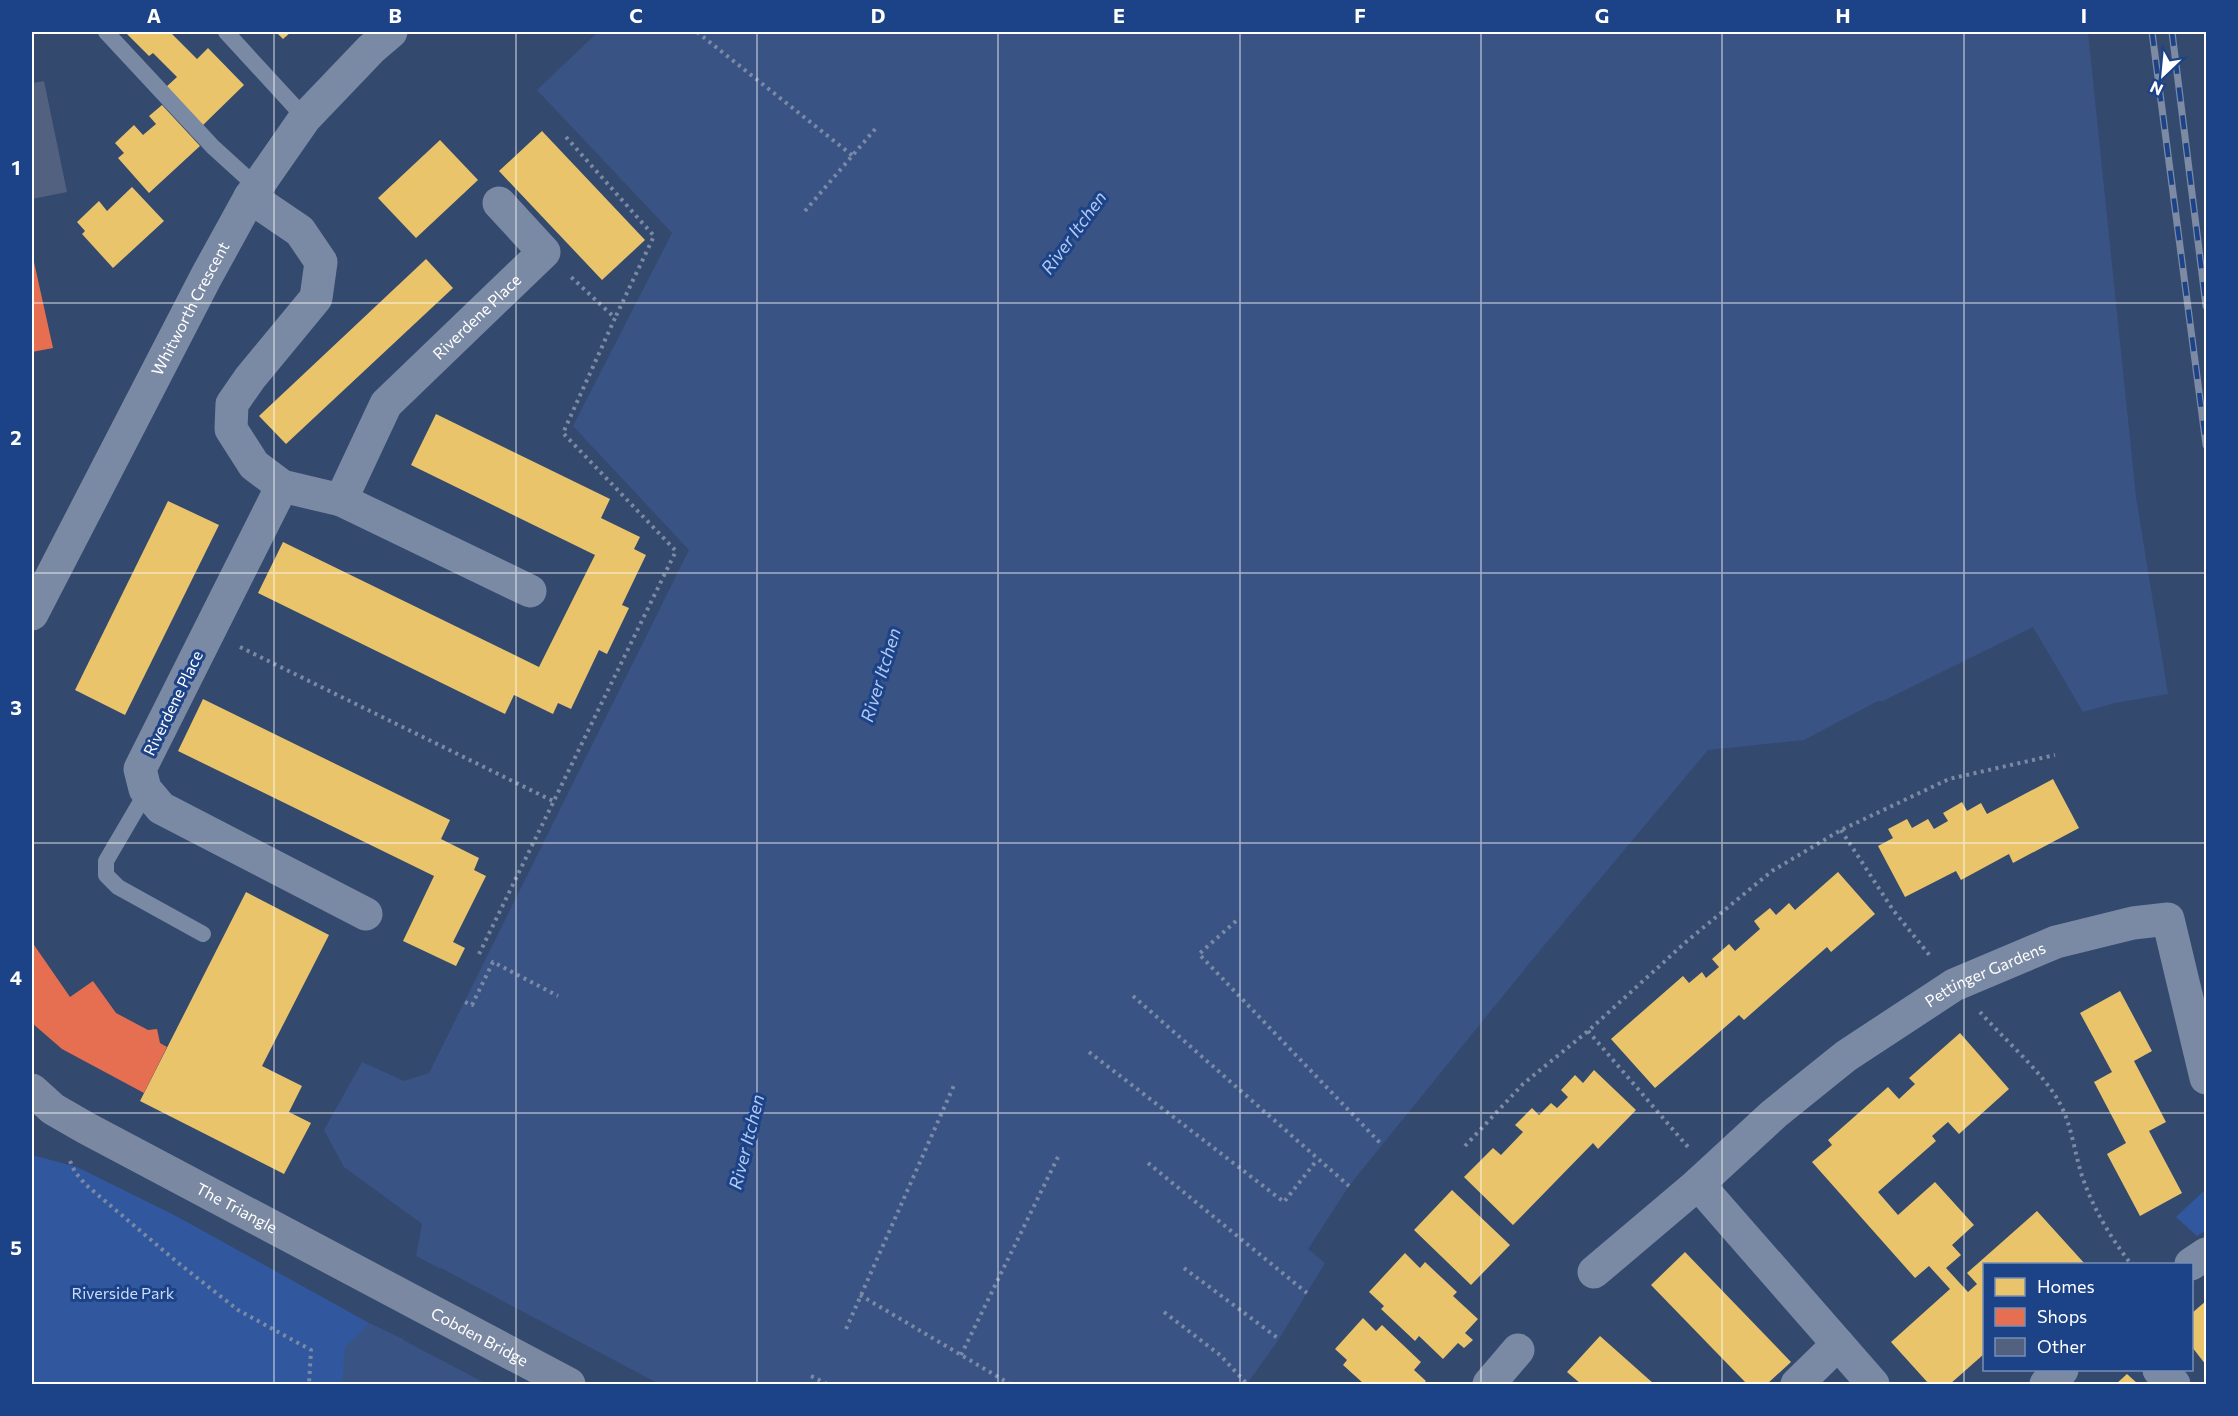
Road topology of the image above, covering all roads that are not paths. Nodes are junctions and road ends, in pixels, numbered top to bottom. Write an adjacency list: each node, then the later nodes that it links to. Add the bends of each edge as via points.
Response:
1 (106, 32): 5 (lane)
2 (226, 32): 4 (lane)
3 (391, 32): 4 (street, Whitworth Crescent)
4 (305, 118): 5 (street, Whitworth Crescent)
5 (254, 192): 7 (street, via 300,231 321,262 316,298 232,404 231,429 254,465); 10 (street, Whitworth Crescent)
6 (499, 203): 8 (street, Riverdene Place, via 544,252 386,404)
7 (282, 486): 8 (street); 11 (street, Riverdene Place, via 140,769)
8 (341, 500): 9 (street)
9 (530, 591)
10 (32, 614)
11 (147, 791): 12 (street, via 161,808); 13 (lane, via 106,861 106,875 118,887)
12 (366, 914)
13 (203, 934)
14 (2206, 1078): 16 (street, Pettinger Gardens, via 2168,919 2133,923 2056,942 1954,985 1846,1056)
15 (39, 1101): 20 (main road, The Triangle)
16 (1704, 1178): 19 (street, Pettinger Gardens); 21 (street)
17 (2206, 1254): 18 (street)
18 (2192, 1263)
19 (1594, 1272)
20 (421, 1306): 25 (main road, Cobden Bridge)
21 (1838, 1344): 27 (street); 28 (street)
22 (1518, 1350): 26 (street)
23 (2061, 1371): 29 (street)
24 (2160, 1371): 30 (street)
25 (569, 1384)
26 (1489, 1384)
27 (1797, 1384)
28 (1873, 1384)
29 (2046, 1384)
30 (2174, 1384)

